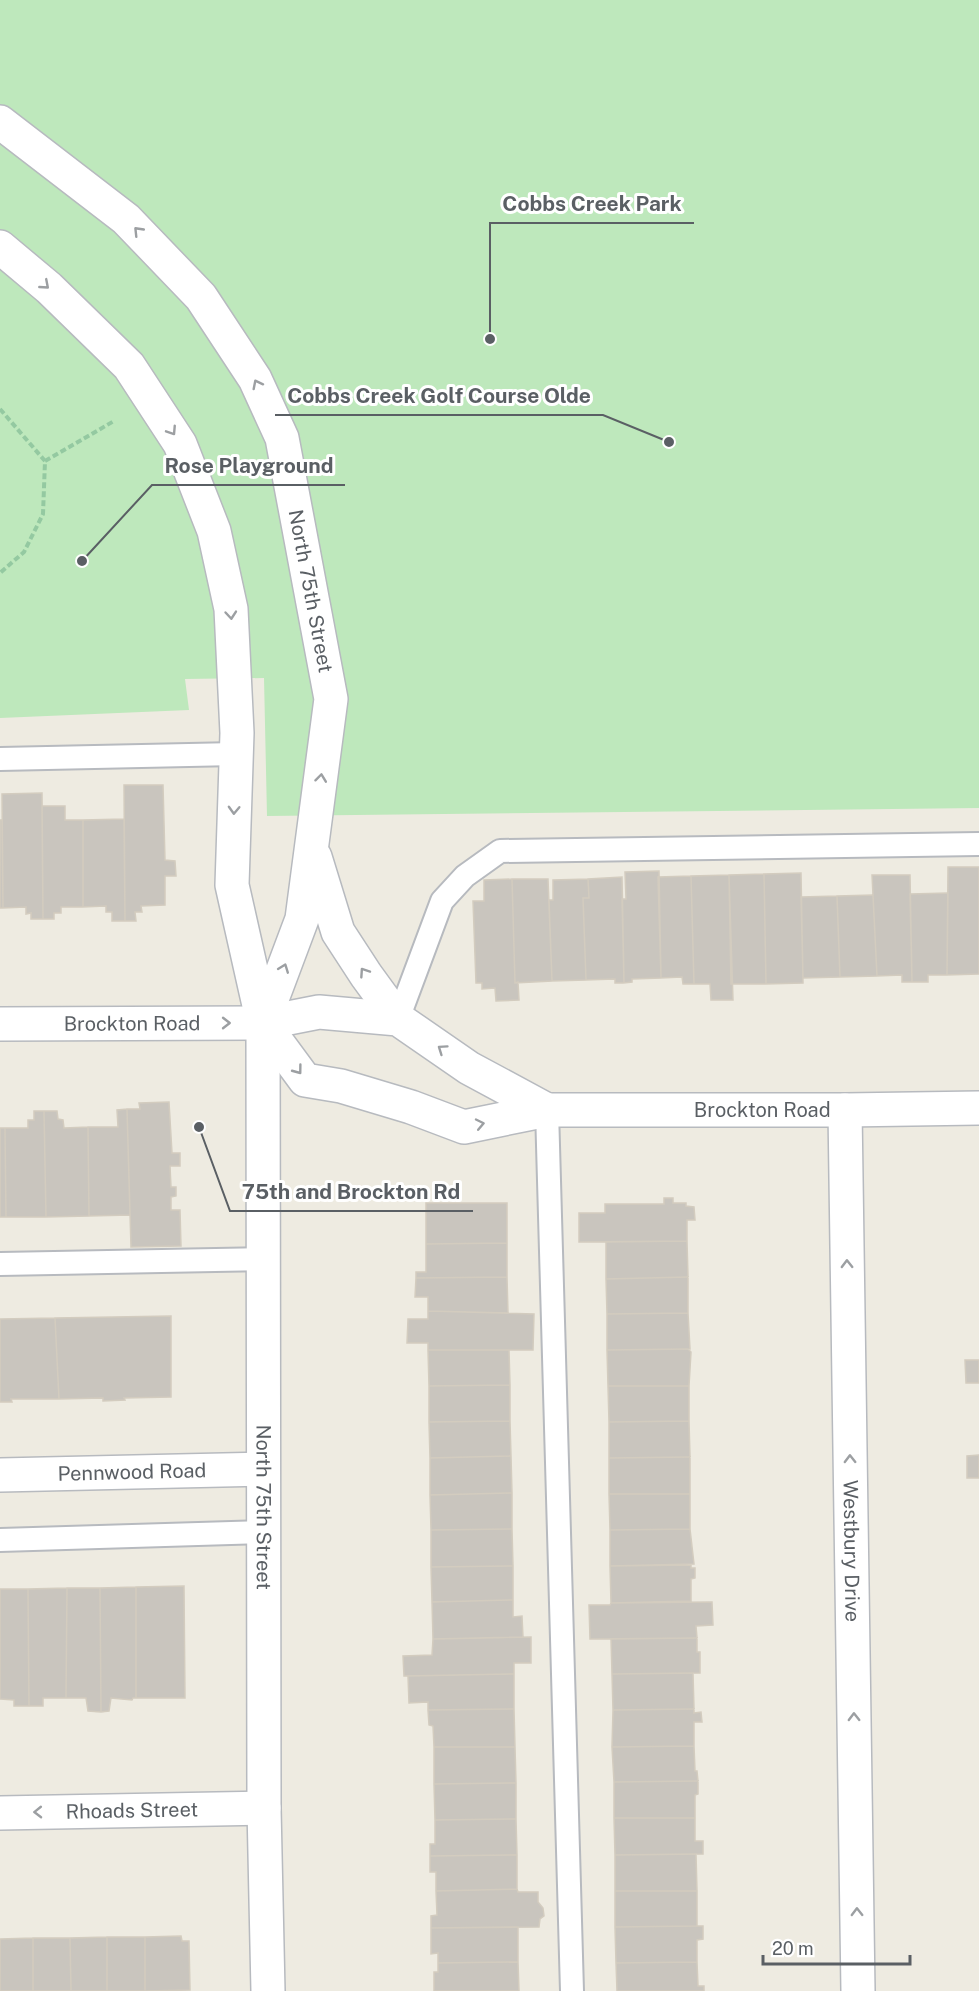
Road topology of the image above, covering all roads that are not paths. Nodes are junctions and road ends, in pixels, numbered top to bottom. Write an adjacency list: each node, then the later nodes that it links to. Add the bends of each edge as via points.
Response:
1 (0, 122): 6 (street, North 75th Street, one-way to 1, via 331,699 282,438 255,379 201,297 126,219)
2 (0, 247): 3 (street, North 75th Street, one-way to 3, via 49,288 129,366 180,444 214,531 231,609)
3 (236, 754): 4 (lane); 8 (street, North 75th Street, one-way to 8, via 232,885)
4 (0, 759)
5 (979, 844): 7 (lane, via 500,851 465,876 442,901)
6 (312, 846): 7 (street, Brockton Road, one-way to 6, via 338,933); 8 (street, North 75th Street, one-way to 6, via 302,920)
7 (398, 1019): 8 (street, Brockton Road, via 319,1012); 11 (street, Brockton Road, one-way to 7, via 469,1068)
8 (263, 1023): 9 (street, Brockton Road, one-way to 8); 11 (street, Brockton Road, one-way to 11, via 305,1080 341,1086 464,1127); 13 (street, North 75th Street)
9 (0, 1024)
10 (979, 1108): 12 (street, Brockton Road)
11 (547, 1110): 12 (street, Brockton Road); 22 (lane)
12 (845, 1110): 23 (street, Westbury Drive, one-way to 12)
13 (264, 1259): 14 (lane); 15 (street, North 75th Street)
14 (0, 1264)
15 (263, 1469): 16 (street, Pennwood Road); 17 (street, North 75th Street)
16 (0, 1474)
17 (264, 1532): 18 (lane); 19 (street, North 75th Street)
18 (0, 1540)
19 (264, 1808): 20 (street, Rhoads Street, one-way to 20); 21 (street, North 75th Street)
20 (0, 1813)
21 (268, 1991)
22 (572, 1991)
23 (858, 1991)

